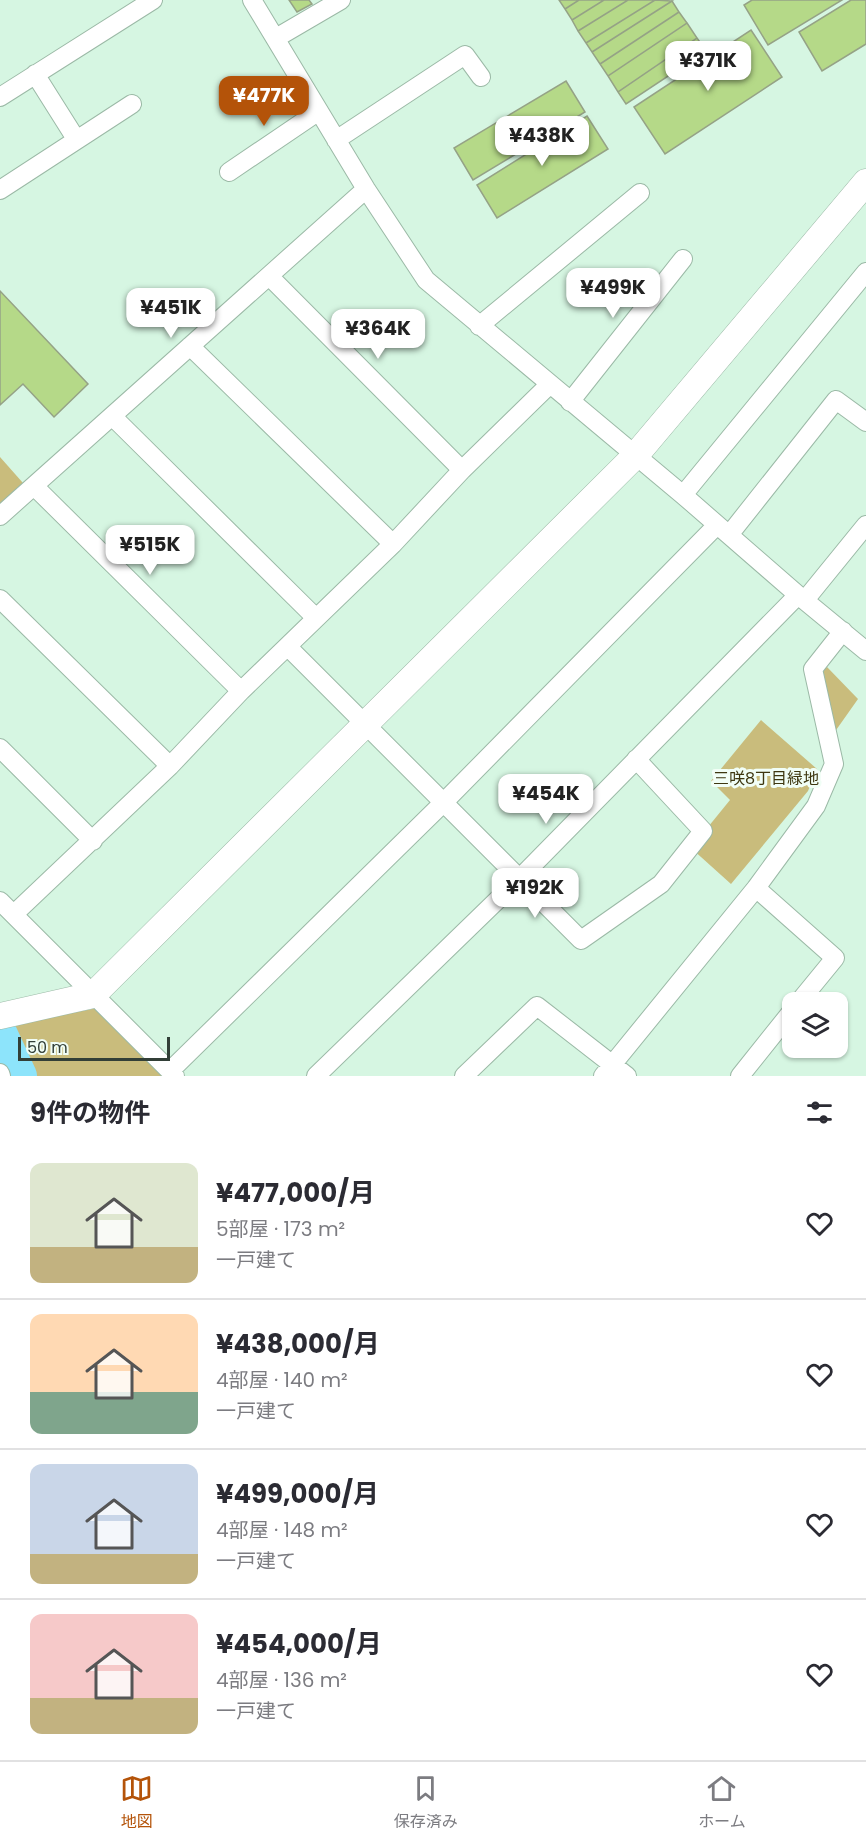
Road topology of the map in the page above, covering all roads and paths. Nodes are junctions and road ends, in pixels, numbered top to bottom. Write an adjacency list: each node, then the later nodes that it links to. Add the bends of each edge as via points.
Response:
1 (153, 0): 5 (street)
2 (252, 0): 4 (street)
3 (341, 0): 4 (street)
4 (276, 38): 9 (street)
5 (35, 74): 7 (street); 10 (street)
6 (481, 77): 11 (street, via 465,55)
7 (0, 97)
8 (132, 104): 10 (street)
9 (319, 111): 11 (street); 12 (street)
10 (76, 140): 15 (street)
11 (336, 140): 14 (street)
12 (229, 172)
13 (866, 182): 26 (street)
14 (366, 189): 19 (street); 20 (street, via 426,280)
15 (0, 190)
16 (640, 193): 20 (street)
17 (683, 259): 23 (street)
18 (866, 272): 29 (street)
19 (268, 276): 21 (street); 27 (street)
20 (479, 326): 22 (street)
21 (190, 346): 24 (street); 33 (street)
22 (549, 385): 23 (street); 27 (street)
23 (570, 402): 26 (street)
24 (112, 416): 28 (street); 36 (street)
25 (866, 422): 32 (street, via 836,400)
26 (635, 456): 29 (street); 41 (street)
27 (462, 470): 33 (street)
28 (34, 486): 30 (street); 40 (street)
29 (683, 495): 32 (street)
30 (0, 516)
31 (866, 525): 34 (street)
32 (723, 530): 34 (street); 45 (street)
33 (393, 544): 36 (street)
34 (802, 598): 37 (street); 43 (street)
35 (0, 599): 44 (street)
36 (316, 618): 38 (street)
37 (843, 632): 39 (street); 48 (street, via 813,669 834,764 816,806)
38 (288, 647): 40 (street); 41 (street)
39 (866, 651)
40 (241, 692): 44 (street)
41 (365, 725): 45 (street); 52 (street)
42 (0, 748): 46 (street)
43 (636, 759): 47 (street); 47 (street, via 703,831 661,884 581,940)
44 (170, 766): 46 (street)
45 (444, 802): 47 (street); 56 (street)
46 (93, 841): 50 (street)
47 (520, 878): 57 (street)
48 (756, 888): 51 (street, via 835,958); 55 (street)
49 (0, 901): 50 (street)
50 (14, 914): 52 (street)
51 (807, 992)
52 (93, 995): 53 (street); 56 (street)
53 (0, 1016)
54 (782, 1024): 59 (street)
55 (614, 1072): 58 (street, via 537,1006)
56 (172, 1073)
57 (316, 1076)
58 (465, 1076)
59 (740, 1076)

